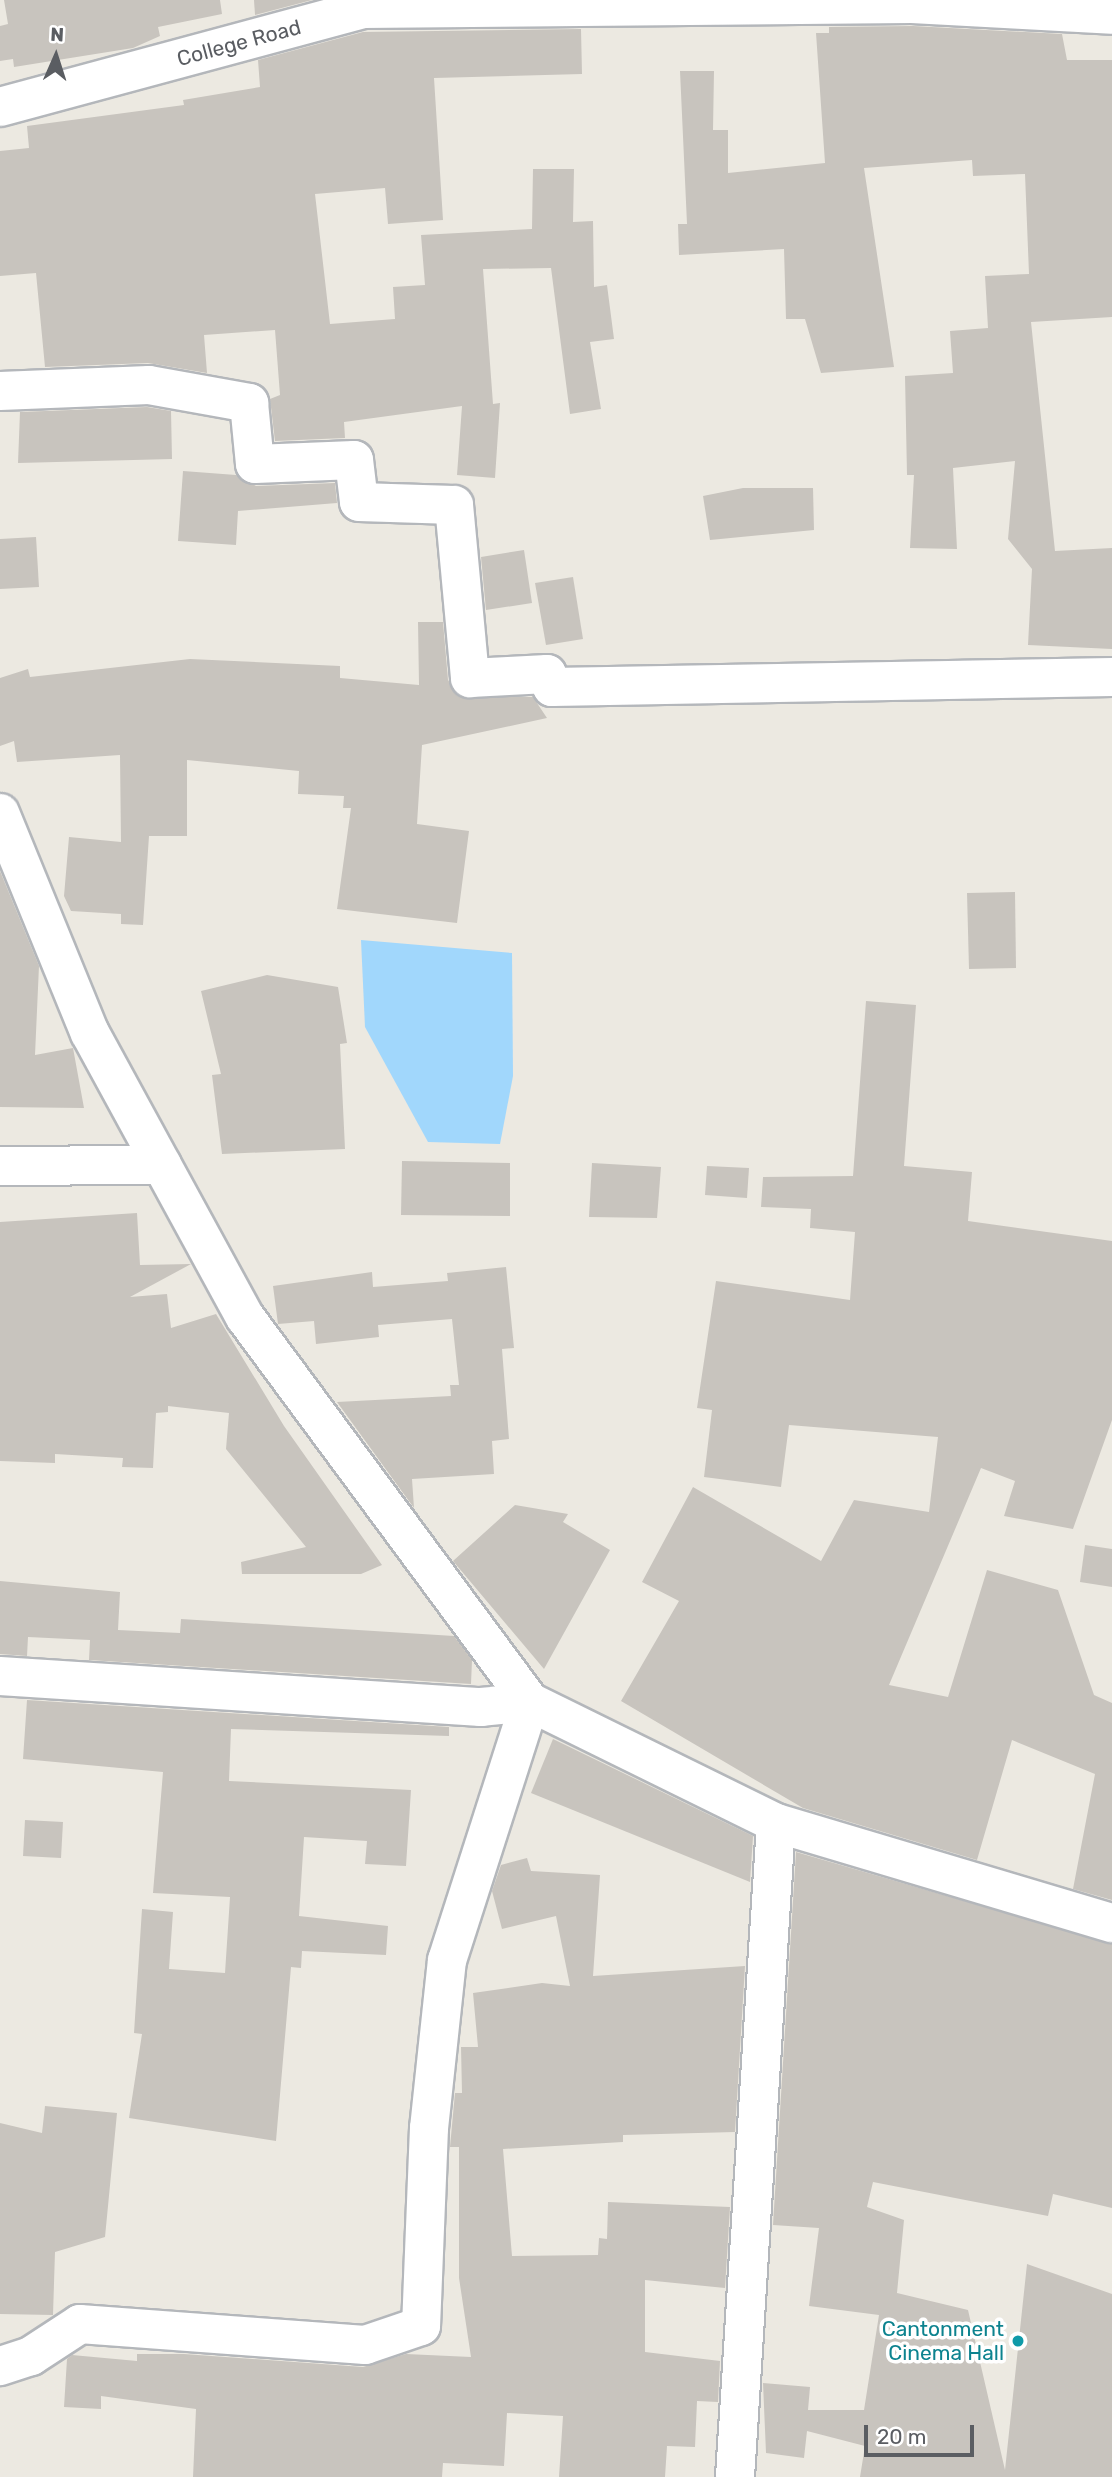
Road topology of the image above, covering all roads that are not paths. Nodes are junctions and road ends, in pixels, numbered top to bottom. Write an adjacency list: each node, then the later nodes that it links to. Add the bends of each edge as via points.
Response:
1 (1112, 15): 2 (street, College Road, via 912,4 362,9)
2 (0, 107)
3 (0, 391): 4 (street, via 149,386 249,403 255,464 354,460 359,502 454,505 470,678 547,674 552,687)
4 (1112, 677)
5 (0, 813): 7 (street, via 90,1033)
6 (0, 1166): 7 (street)
7 (162, 1166): 9 (street, via 245,1317)
8 (0, 1676): 9 (street, via 481,1707)
9 (530, 1702): 10 (street); 12 (street, via 447,1960 429,2129 421,2326 365,2345 80,2324 32,2356)
10 (776, 1823): 11 (street); 13 (street)
11 (1112, 1923)
12 (0, 2366)
13 (735, 2477)

